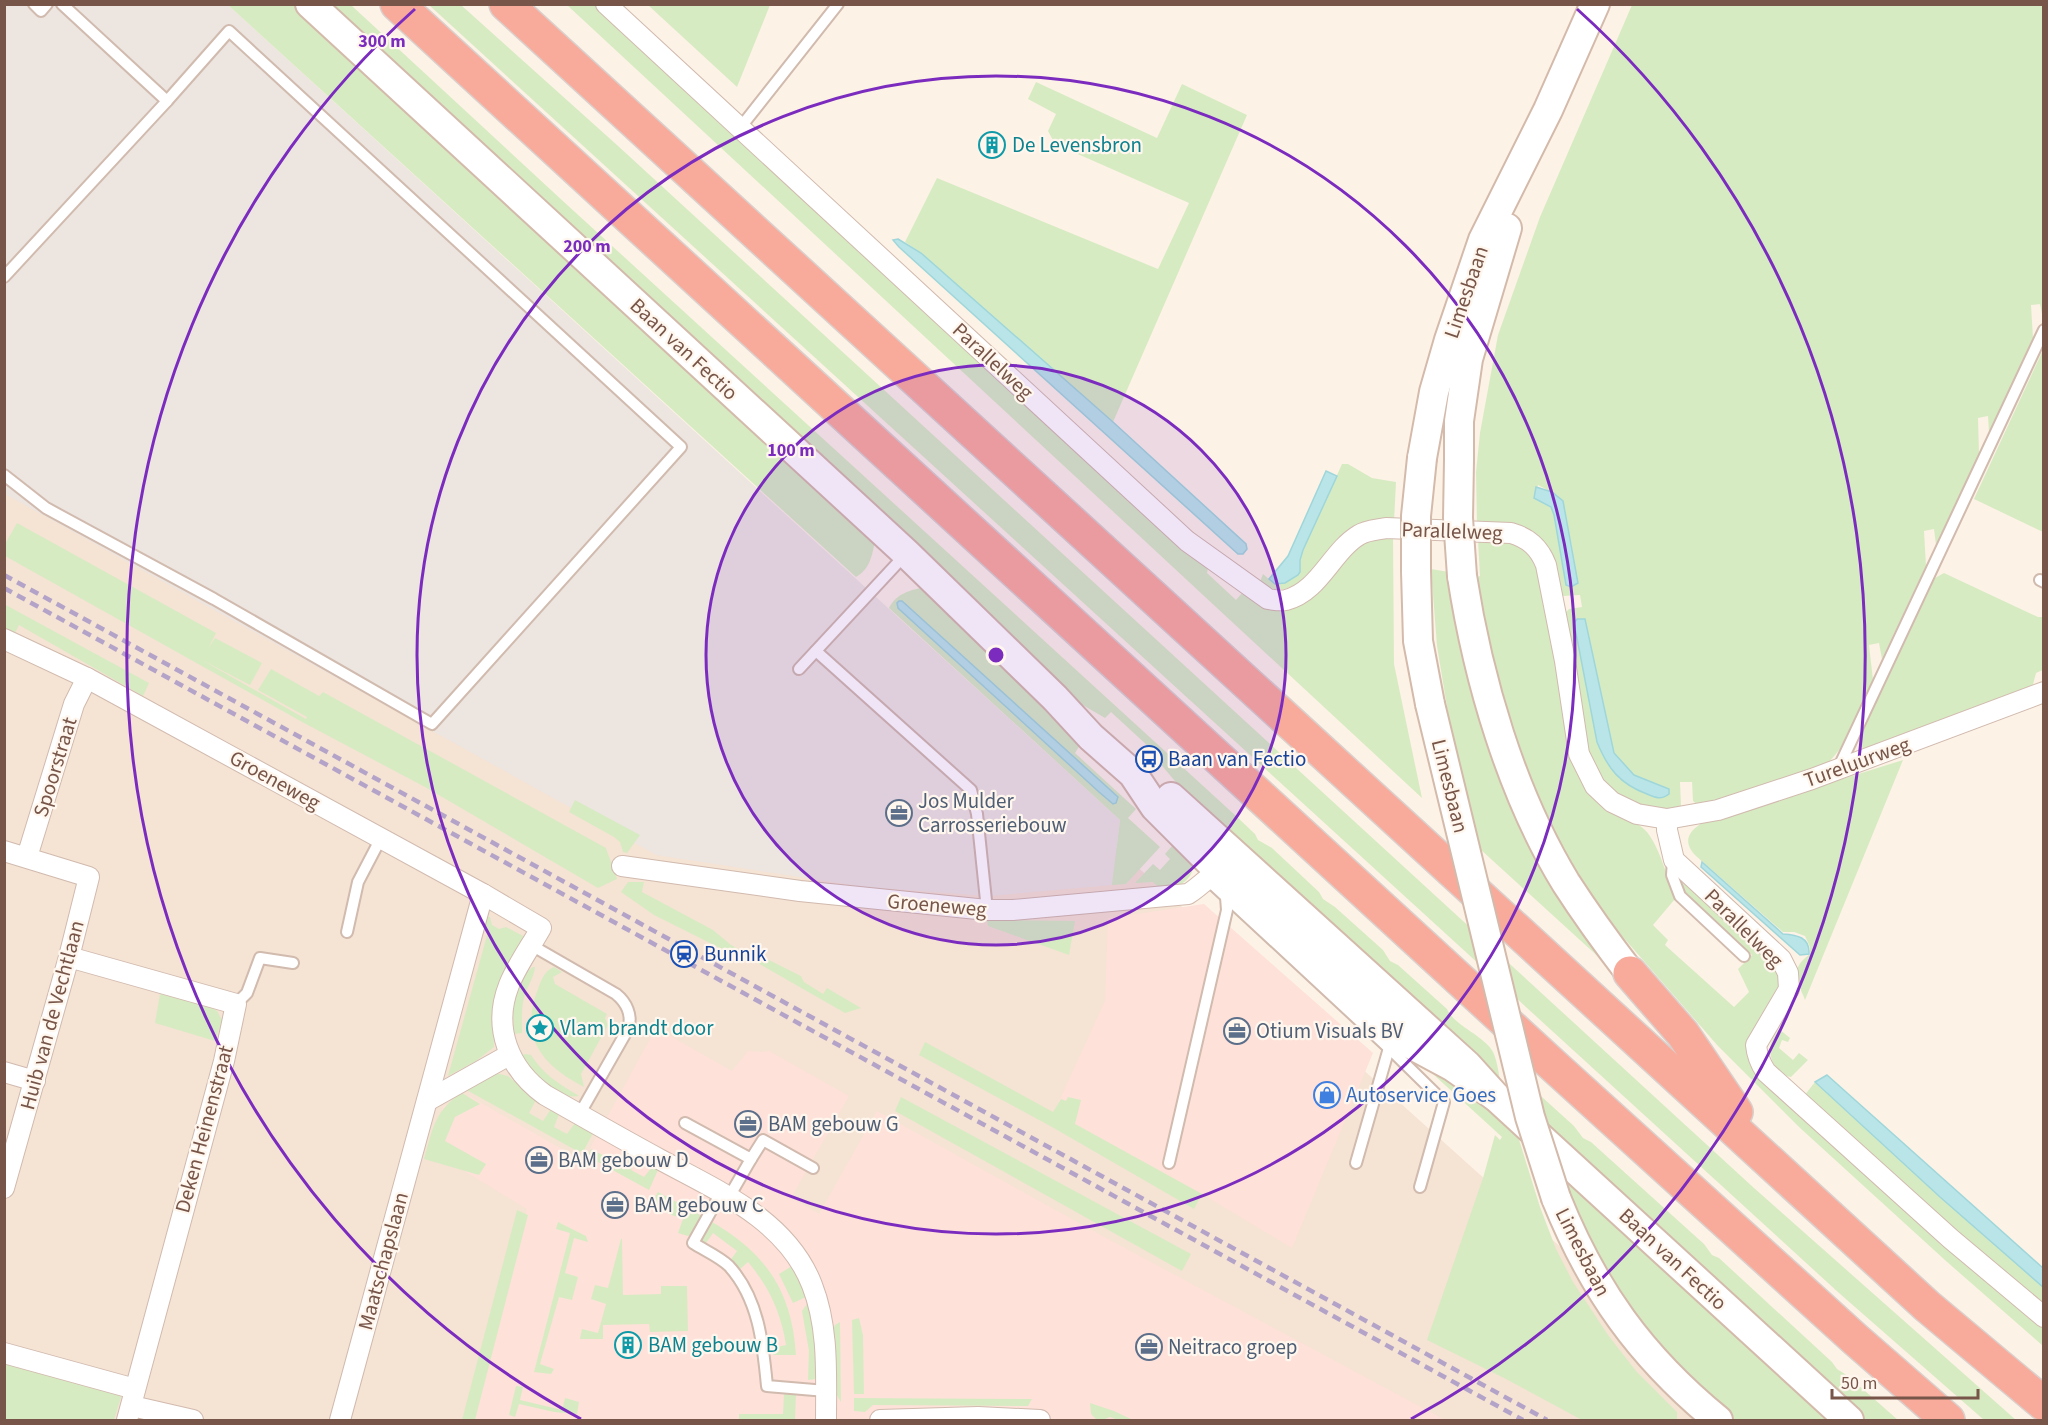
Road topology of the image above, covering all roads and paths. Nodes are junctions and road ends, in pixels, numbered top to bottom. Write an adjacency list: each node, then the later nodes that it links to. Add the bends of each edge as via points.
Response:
1 (34, 4): 2 (lane, via 41,11)
2 (47, 4)
3 (62, 4): 10 (lane)
4 (310, 4): 16 (main road, Baan van Fectio)
5 (397, 4): 70 (highway, via 1573,1083)
6 (506, 4): 47 (highway)
7 (606, 4): 12 (street, Parallelweg)
8 (838, 4): 12 (lane)
9 (1595, 4): 11 (main road, Limesbaan)
10 (167, 101): 13 (lane); 15 (lane, via 229,31 681,447 432,724 46,508)
11 (1548, 110): 38 (main road, Limesbaan, bridge, via 1512,209 1468,358 1459,421 1462,576 1478,661 1521,792 1565,881); 68 (main road, Limesbaan, bridge, via 1480,249 1437,382 1422,458 1416,516 1418,641 1530,1117 1556,1198 1571,1236 1608,1301 1684,1393)
12 (740, 128): 23 (street, Parallelweg, via 1187,541 1268,599 1284,601 1298,596 1351,541 1368,531 1386,528 1511,533 1524,537 1542,555 1546,565 1580,754 1595,786 1612,802 1637,814)
13 (4, 277)
14 (2043, 330): 22 (lane)
15 (4, 475)
16 (906, 553): 18 (lane); 29 (main road, Baan van Fectio, via 1090,737 1133,774 1155,807)
17 (4, 639): 20 (street, Groeneweg)
18 (816, 651): 19 (lane); 32 (lane, via 971,790)
19 (799, 669)
20 (87, 678): 24 (street, Groeneweg); 26 (street, Spoorstraat, via 74,704)
21 (2043, 692): 22 (street, Tureluurweg)
22 (1838, 769): 23 (street, Tureluurweg, via 1718,810)
23 (1666, 819): 27 (street)
24 (381, 838): 30 (street, Groeneweg); 33 (lane, via 358,882)
25 (4, 851): 26 (street)
26 (27, 857): 36 (street, Huib van de Vechtlaan, via 89,877)
27 (1674, 860): 35 (lane, via 1672,875 1680,896); 55 (street, Parallelweg, via 1781,959 1788,973 1789,989 1756,1046 1766,1072)
28 (622, 866): 32 (street, Groeneweg, via 800,891)
29 (1224, 872): 31 (lane); 32 (street, Groeneweg, via 1188,894); 69 (main road, Baan van Fectio, via 1412,1045 1497,1097)
30 (483, 894): 34 (street, Groeneweg, via 541,928); 44 (street, Maatschapslaan)
31 (1226, 897): 40 (lane); 49 (lane, via 1227,910)
32 (987, 910)
33 (347, 933)
34 (531, 945): 41 (street, via 510,982 504,1002 502,1034); 45 (lane, via 615,994 626,1004 630,1016 628,1029)
35 (1744, 956)
36 (69, 957): 39 (street); 43 (street, Huib van de Vechtlaan)
37 (293, 963): 39 (lane, via 260,958 247,993)
38 (1630, 973): 47 (highway, via 1683,1034)
39 (236, 1004): 59 (street, Deken Heinenstraat, via 224,1062)
40 (1389, 1048): 50 (lane); 52 (lane, via 1444,1102)
41 (509, 1055): 44 (street); 45 (street, via 534,1087)
42 (4, 1072): 43 (street)
43 (35, 1081): 53 (street, Huib van de Vechtlaan)
44 (427, 1101): 63 (street, Maatschapslaan)
45 (579, 1115): 54 (street)
46 (685, 1123): 48 (lane)
47 (1768, 1158): 58 (highway, via 1927,1305)
48 (751, 1160): 51 (lane, via 763,1140); 54 (lane)
49 (1169, 1162)
50 (1356, 1163)
51 (813, 1168)
52 (1420, 1187)
53 (4, 1188)
54 (725, 1195): 57 (street, via 778,1233 799,1258 819,1306); 57 (lane, via 693,1243 728,1266 750,1298 760,1329 767,1386)
55 (2043, 1317)
56 (4, 1353): 59 (street)
57 (826, 1391): 64 (street)
58 (2043, 1404)
59 (131, 1405): 62 (street)
60 (952, 1419): 61 (street); 66 (street)
61 (978, 1419): 67 (street)
62 (193, 1420)
63 (339, 1420)
64 (826, 1420): 65 (street)
65 (832, 1420)
66 (880, 1420)
67 (1040, 1420)
68 (1718, 1420)
69 (1849, 1420)
70 (1948, 1420)

